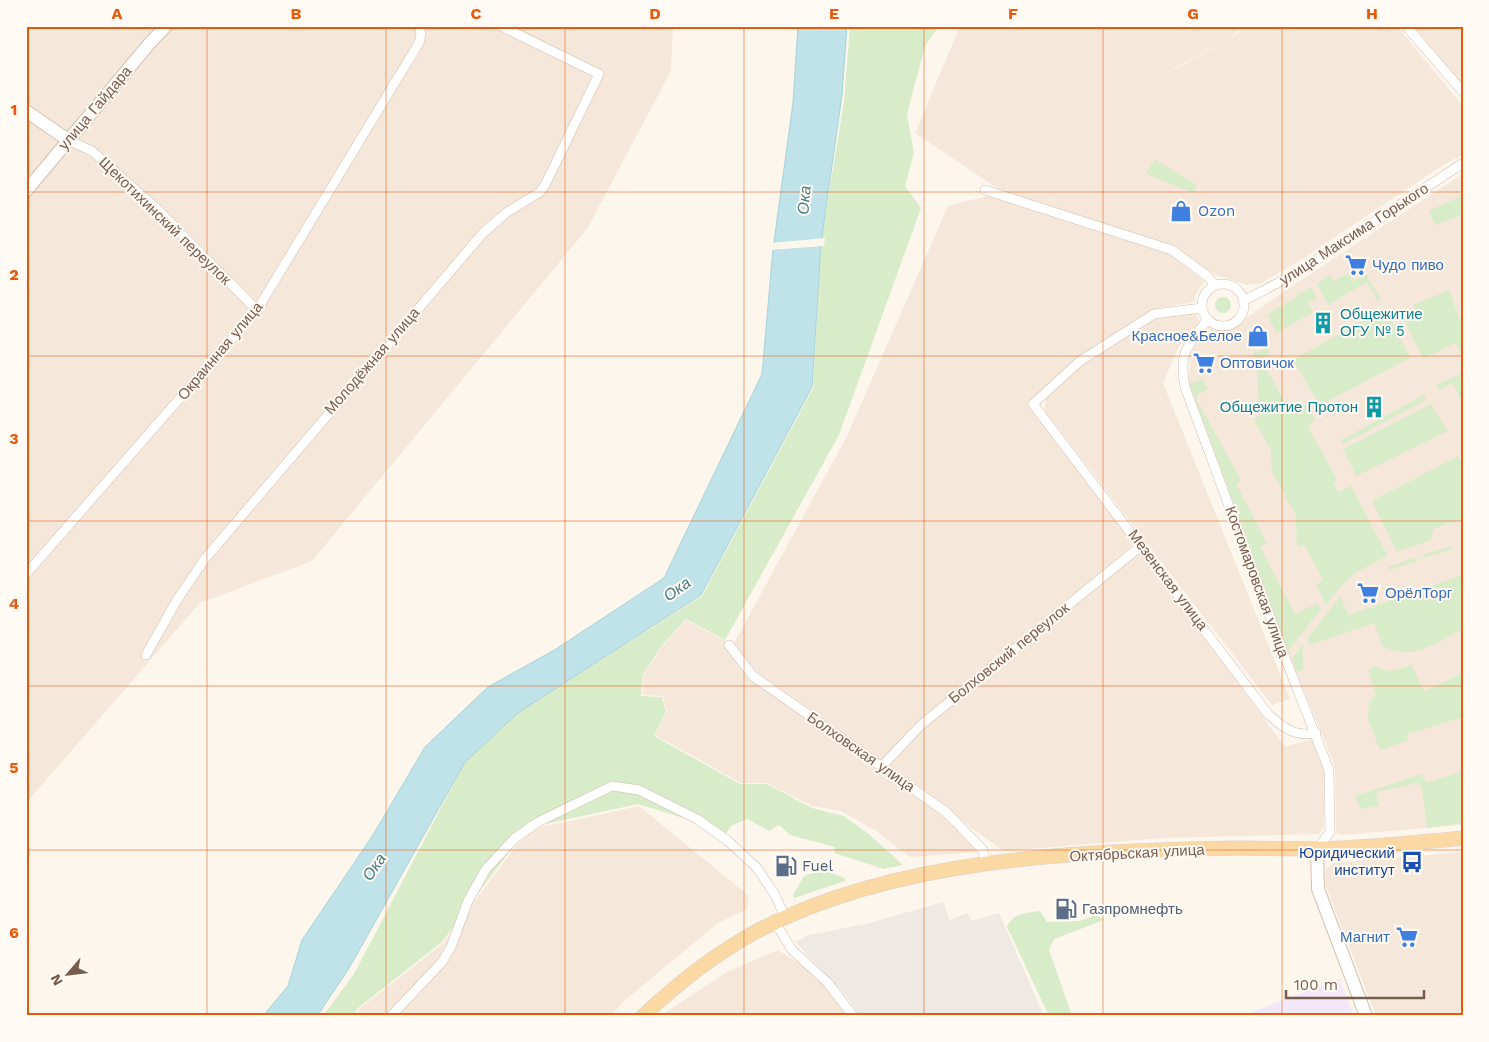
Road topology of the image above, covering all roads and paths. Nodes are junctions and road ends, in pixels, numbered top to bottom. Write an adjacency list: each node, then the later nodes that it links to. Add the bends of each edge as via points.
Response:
1 (166, 26): 7 (street, улица Гайдара)
2 (419, 26): 14 (street, Окраинная улица, via 419,44)
3 (501, 26): 19 (street, Молодёжная улица, via 599,74 545,185 540,192 482,232 323,418 204,560)
4 (1406, 26): 5 (street)
5 (1463, 92)
6 (26, 112): 7 (street)
7 (68, 140): 9 (street, улица Гайдара); 14 (street, Щекотихинский переулок, via 92,151 154,206)
8 (1463, 163): 12 (street, улица Максима Горького, via 1297,273)
9 (26, 190)
10 (985, 190): 11 (street, via 1172,250)
11 (1215, 285): 12 (street, via 1233,287); 13 (street, via 1205,294)
12 (1243, 301): 15 (street, via 1240,315 1230,324 1217,325)
13 (1202, 308): 15 (street); 16 (street, Мезенская улица, via 1154,314 1080,361 1033,404)
14 (257, 310): 17 (street, Окраинная улица)
15 (1208, 319): 20 (street, Костомаровская улица, via 1184,351 1182,374 1185,387)
16 (1142, 545): 20 (street, Мезенская улица, via 1268,714 1292,732); 21 (street, Болховский переулок, via 921,725)
17 (26, 574)
18 (729, 645): 21 (street, Болховская улица, via 753,676)
19 (146, 654)
20 (1316, 733): 23 (street, Костомаровская улица, via 1329,770 1330,816 1330,832)
21 (882, 766): 24 (street, Болховская улица, via 946,812 982,849)
22 (1463, 838): 23 (main road, Октябрьская улица)
23 (1318, 849): 24 (main road, Октябрьская улица, via 1158,851); 29 (street, via 1318,889)
24 (987, 864): 25 (main road, Октябрьская улица, via 911,877 817,905)
25 (780, 920): 26 (street, via 775,895 757,868 728,841 697,819 652,797 630,788 612,786 538,822 515,838 486,869 468,901 442,962); 27 (main road, Октябрьская улица, via 705,964); 28 (street, via 792,950 828,983)
26 (391, 1016)
27 (643, 1016)
28 (853, 1016)
29 (1366, 1016)

